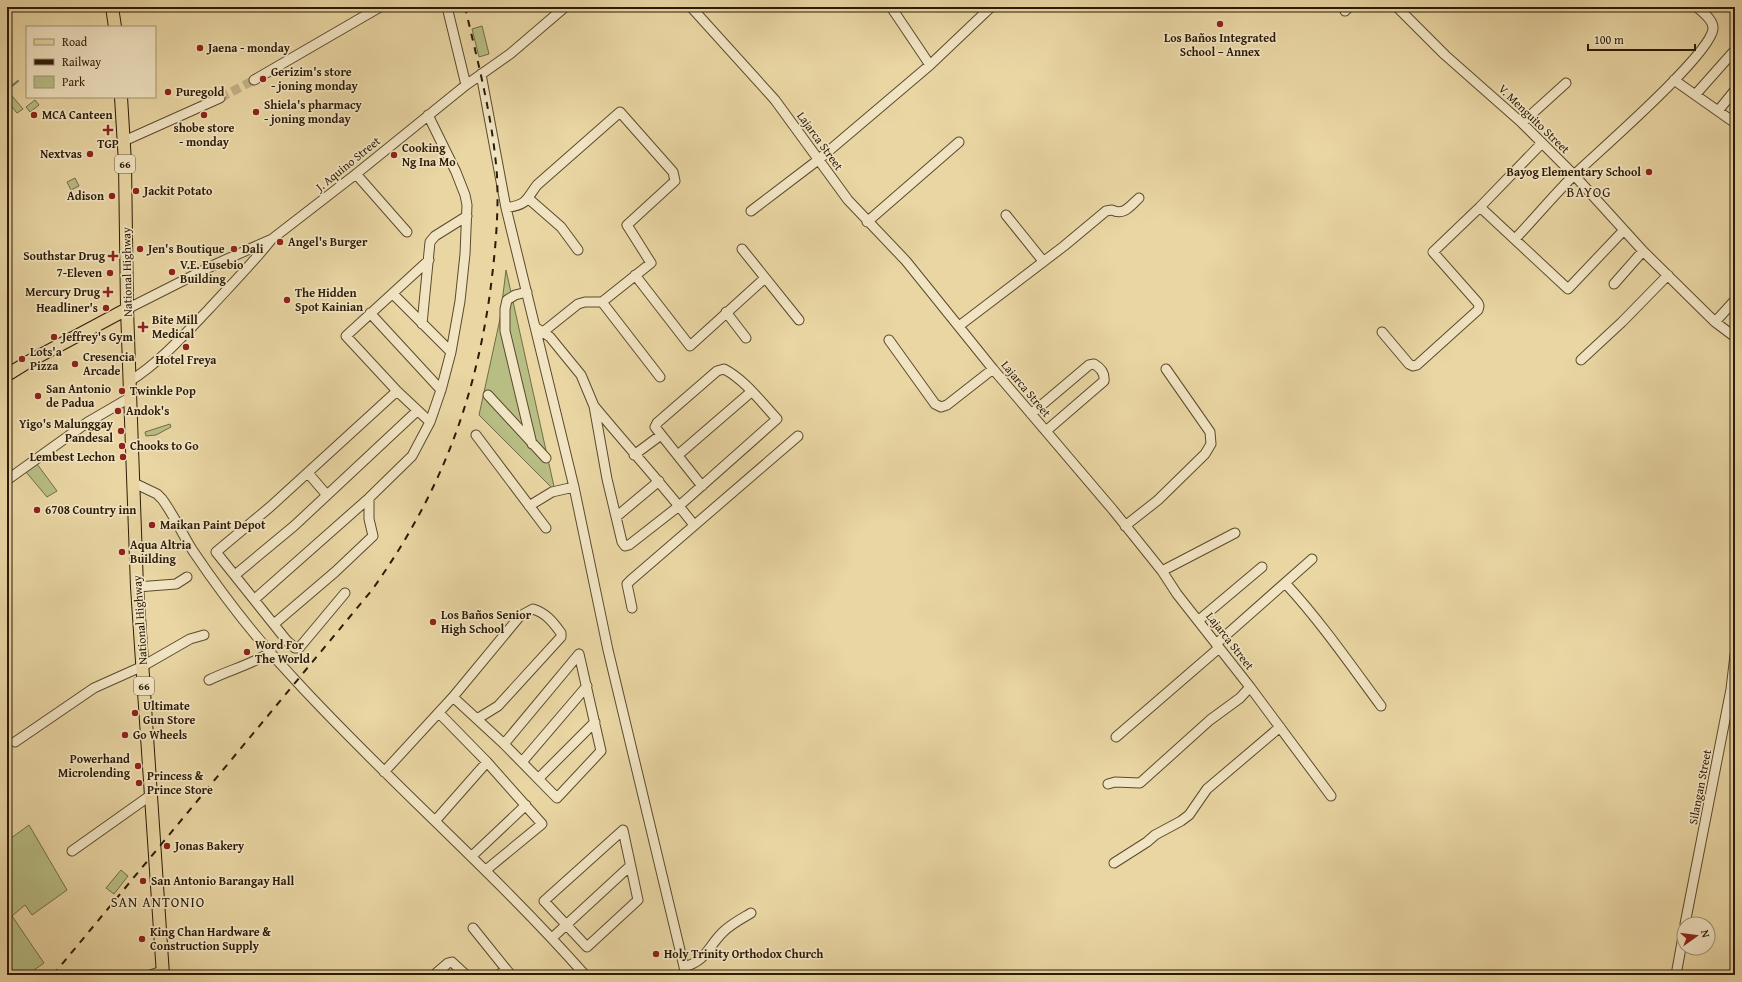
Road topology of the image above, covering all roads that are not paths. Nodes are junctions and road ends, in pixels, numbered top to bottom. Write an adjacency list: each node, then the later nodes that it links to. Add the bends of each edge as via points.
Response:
1 (112, 7): 10 (main road)
2 (380, 7): 14 (street)
3 (447, 7): 17 (street)
4 (565, 7): 13 (street, J. Aquino Street, via 510,54)
5 (691, 7): 29 (street, Lajarca Street, via 775,100)
6 (891, 7): 12 (street)
7 (990, 7): 12 (street)
8 (1397, 7): 24 (street, V. Menguito Street, via 1445,55)
9 (1697, 7): 15 (street, via 1711,21 1713,29 1702,47)
10 (115, 26)
11 (1735, 50): 19 (street)
12 (930, 65): 29 (street)
13 (481, 74): 17 (street, J. Aquino Street); 35 (street)
14 (254, 80)
15 (1674, 80): 19 (street); 31 (street)
16 (1566, 82): 24 (street)
17 (466, 84): 23 (street, J. Aquino Street)
18 (1735, 90): 22 (street)
19 (1695, 95): 22 (street)
20 (121, 98): 26 (main road, National Highway / 66)
21 (220, 98): 26 (street)
22 (1718, 111): 25 (street)
23 (428, 115): 30 (street, J. Aquino Street); 38 (street, via 465,195)
24 (1522, 123): 28 (street, V. Menguito Street)
25 (1735, 124)
26 (124, 141): 57 (main road, National Highway / 66)
27 (959, 142): 39 (street)
28 (1542, 143): 31 (street, V. Menguito Street); 34 (street)
29 (818, 160): 36 (street); 39 (street, Lajarca Street)
30 (356, 174): 41 (street); 42 (street, J. Aquino Street)
31 (1574, 175): 40 (street, V. Menguito Street); 43 (street)
32 (1139, 198): 48 (street, via 1121,212 1106,211)
33 (529, 199): 35 (street, via 520,205); 45 (street, via 561,228); 49 (street, via 537,185 620,112 673,172 675,181 627,226 651,263)
34 (1480, 207): 43 (street); 65 (street, via 1433,252 1478,303 1478,310 1418,366 1409,364)
35 (506, 208): 53 (street)
36 (750, 211)
37 (1006, 215): 48 (street)
38 (467, 216): 47 (street, via 435,236 430,242); 69 (street, via 460,301)
39 (867, 222): 63 (street, Lajarca Street, via 906,261)
40 (1624, 230): 43 (street, via 1568,289); 46 (street, V. Menguito Street)
41 (407, 232)
42 (272, 239): 57 (street, J. Aquino Street); 75 (street, via 189,331)
43 (1515, 240)
44 (742, 249): 51 (street)
45 (578, 250)
46 (1643, 251): 50 (street, V. Menguito Street); 52 (street)
47 (429, 260): 54 (street); 62 (street)
48 (1043, 261): 63 (street)
49 (635, 275): 56 (street); 58 (street, via 690,346)
50 (1668, 275): 61 (street, V. Menguito Street); 70 (street)
51 (765, 278): 58 (street); 60 (street)
52 (1614, 284)
53 (527, 292): 64 (street); 89 (street, via 507,300 505,331)
54 (393, 294): 59 (street); 62 (street)
55 (1735, 300): 61 (street)
56 (602, 302): 64 (street, via 578,304); 74 (street)
57 (127, 309): 73 (main road); 75 (main road, National Highway / 66)
58 (726, 312): 67 (street)
59 (370, 313): 76 (street, via 346,336); 77 (street)
60 (799, 320)
61 (1715, 322): 66 (street, V. Menguito Street)
62 (422, 324): 69 (street)
63 (960, 326): 71 (street, Lajarca Street)
64 (539, 329): 81 (street, via 550,338 581,375); 98 (street)
65 (1382, 332)
66 (1735, 337)
67 (746, 338)
68 (889, 340): 71 (street, via 935,404 941,407)
69 (451, 352): 77 (street)
70 (1581, 360)
71 (993, 369): 83 (street, Lajarca Street)
72 (1166, 369): 105 (street, via 1210,432 1210,449 1158,500)
73 (7, 374)
74 (660, 377)
75 (130, 381): 80 (main road, National Highway / 66)
76 (397, 390): 82 (street); 93 (street)
77 (441, 390): 84 (street)
78 (751, 392): 87 (street, via 730,372 724,369 717,371 657,423 655,427); 91 (street); 97 (street, via 777,419)
79 (488, 395): 89 (street)
80 (131, 397): 94 (street, via 76,430); 96 (main road, National Highway / 66)
81 (594, 406): 90 (street); 103 (street)
82 (417, 411): 84 (street); 99 (street)
83 (1031, 414): 85 (street, Lajarca Street); 85 (street, via 1089,365 1099,366 1104,381)
84 (430, 422): 100 (street, via 412,456)
85 (1046, 432): 105 (street, Lajarca Street)
86 (476, 435): 101 (street)
87 (661, 435): 90 (street); 91 (street)
88 (798, 436): 104 (street)
89 (532, 444): 92 (street)
90 (634, 455): 95 (street)
91 (678, 455): 97 (street)
92 (546, 458)
93 (308, 473): 99 (street); 111 (street, via 216,552)
94 (7, 480)
95 (659, 481): 102 (street); 103 (street)
96 (134, 483): 114 (main road, National Highway / 66); 122 (street, via 157,494 166,504 209,573)
97 (702, 486): 102 (street)
98 (574, 487): 101 (street, via 552,492); 158 (street, via 608,650)
99 (326, 494): 111 (street, via 294,526)
100 (369, 498): 116 (street); 119 (street, via 368,513 373,536)
101 (530, 506): 106 (street)
102 (679, 506): 103 (street, via 629,545 624,546); 104 (street)
103 (616, 517)
104 (694, 526): 117 (street, via 627,584)
105 (1125, 526): 110 (street, Lajarca Street)
106 (546, 528)
107 (1235, 533): 110 (street)
108 (1312, 559): 113 (street)
109 (1262, 567): 118 (street)
110 (1162, 572): 118 (street, Lajarca Street)
111 (235, 576): 116 (street)
112 (187, 577): 114 (street, via 176,584)
113 (1286, 584): 121 (street); 130 (street, via 1331,637)
114 (138, 587): 124 (main road, National Highway / 66)
115 (345, 593): 119 (street, via 299,648 295,648)
116 (255, 599): 119 (street)
117 (632, 608)
118 (1199, 620): 121 (street, Lajarca Street)
119 (274, 624)
120 (204, 635): 124 (street, via 190,639)
121 (1217, 646): 127 (street, Lajarca Street); 135 (street)
122 (271, 652): 125 (street, via 263,658); 140 (street, via 296,682)
123 (1735, 655): 128 (street, Silangan Street)
124 (143, 666): 136 (street, via 85,694); 143 (main road, National Highway / 66)
125 (209, 680)
126 (587, 686): 133 (street); 137 (street, via 579,654); 139 (street)
127 (1250, 686): 134 (street, Lajarca Street); 142 (street, via 1240,698 1210,720 1140,782)
128 (1733, 690): 153 (street, Silangan Street)
129 (453, 697): 131 (street); 132 (street); 132 (street, via 520,616 533,609 549,618 561,633 561,638 498,706)
130 (1381, 706)
131 (439, 713): 138 (street); 140 (street)
132 (477, 719): 137 (street)
133 (595, 722): 141 (street); 141 (street, via 601,751 557,798)
134 (1280, 727): 144 (street, Lajarca Street); 149 (street, via 1207,790 1189,815)
135 (1116, 737)
136 (15, 742)
137 (504, 744): 139 (street)
138 (487, 762): 145 (street); 146 (street)
139 (522, 762): 141 (street)
140 (384, 772): 146 (street)
141 (539, 778)
142 (1108, 784)
143 (151, 795): 147 (street); 160 (main road, National Highway / 66)
144 (1331, 796)
145 (526, 805): 148 (street); 151 (street, via 542,824)
146 (435, 821): 148 (street)
147 (72, 851)
148 (472, 856): 151 (street)
149 (1114, 863)
150 (630, 866): 154 (street); 154 (street, via 638,900 587,947); 154 (street, via 623,830 544,901)
151 (486, 870): 156 (street)
152 (751, 913): 158 (street, via 723,932 699,962)
153 (1687, 916)
154 (566, 926): 156 (street)
155 (473, 928): 159 (street)
156 (552, 938): 163 (street)
157 (1679, 956): 164 (street)
158 (685, 971)
159 (505, 973)
160 (158, 974)
161 (434, 975): 162 (street, via 452,962)
162 (466, 975)
163 (585, 975)
164 (1676, 975)

